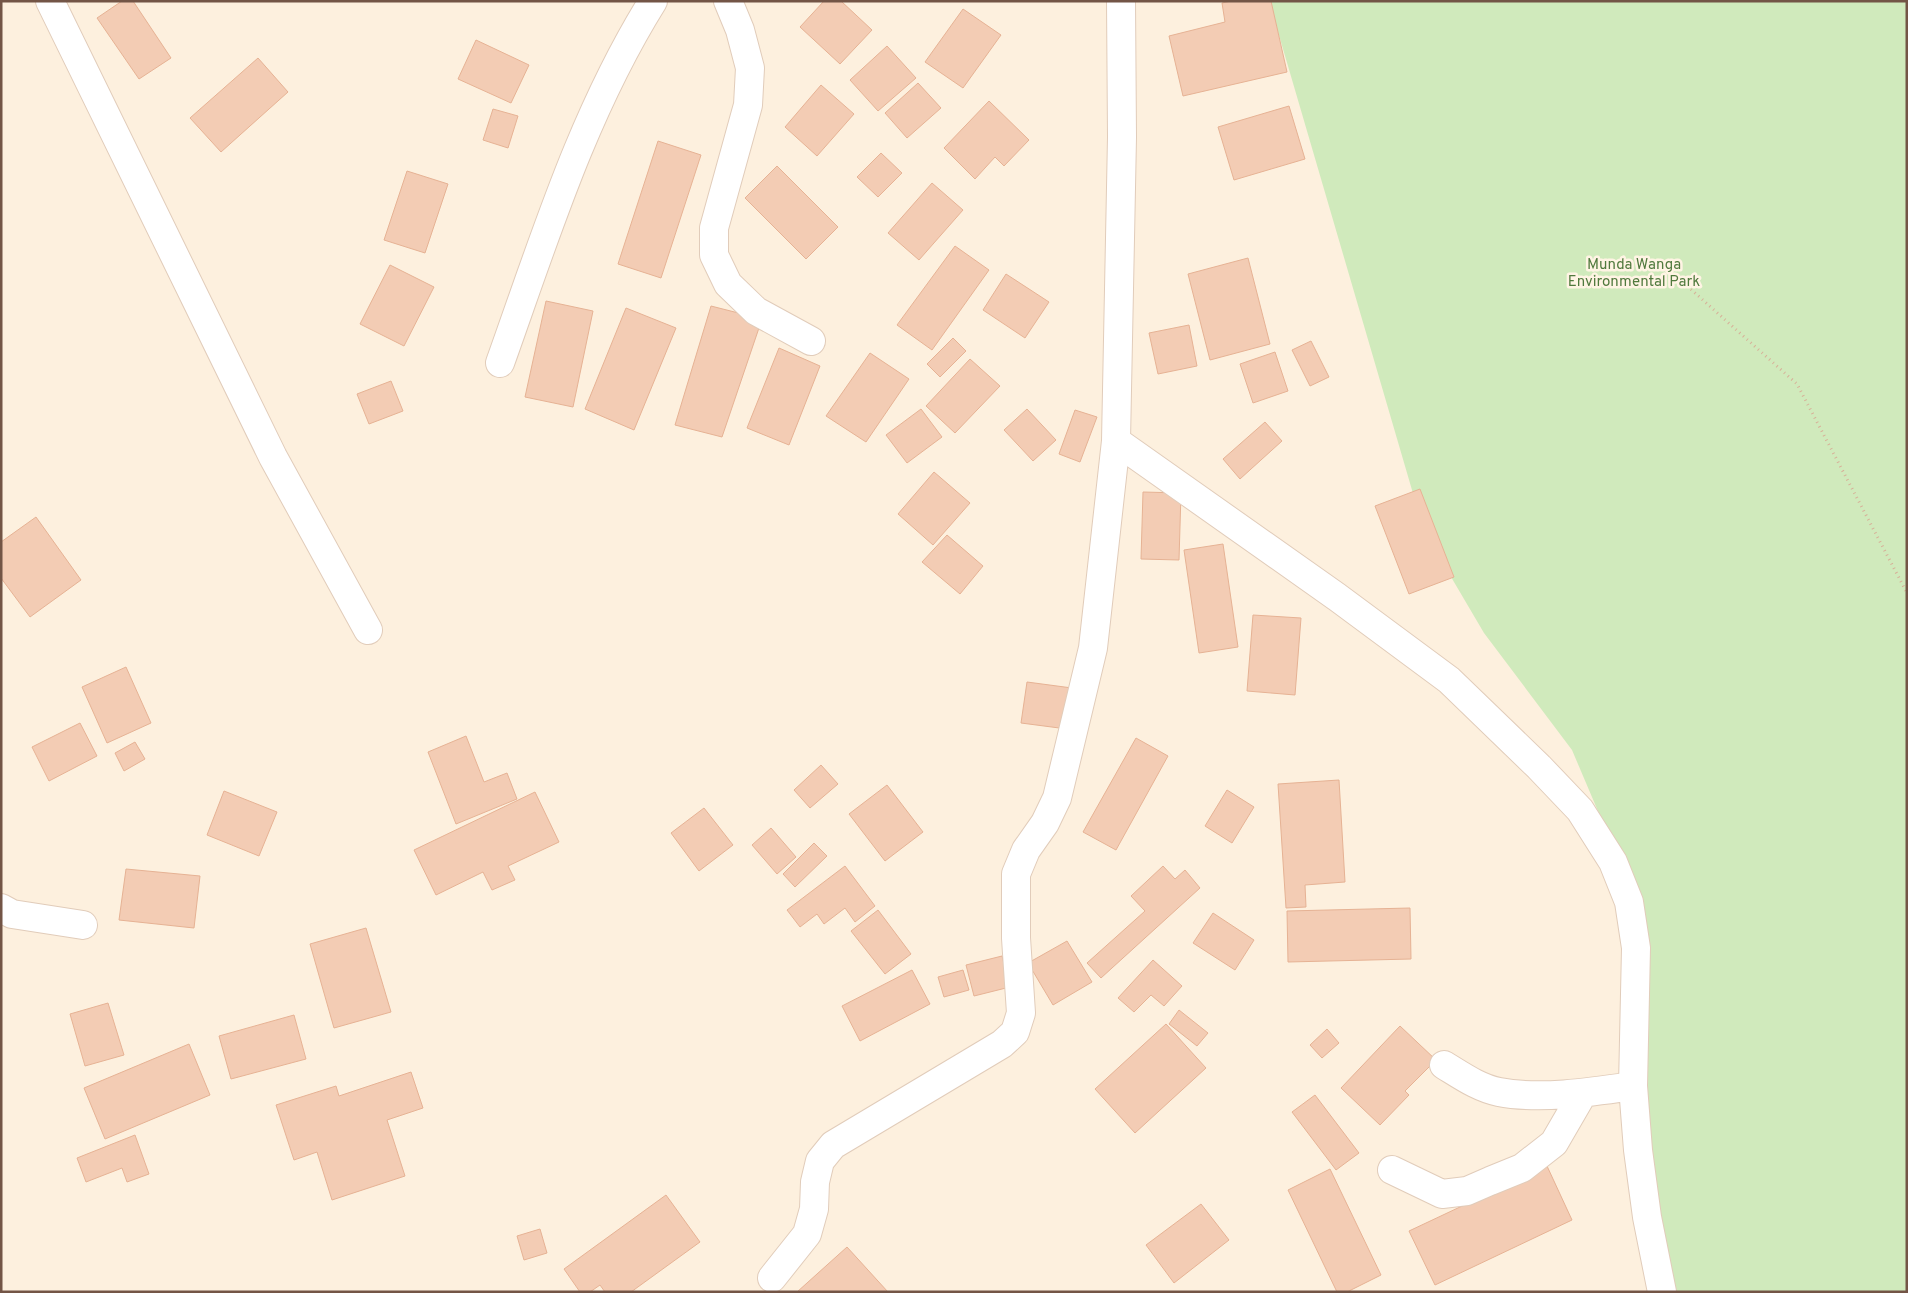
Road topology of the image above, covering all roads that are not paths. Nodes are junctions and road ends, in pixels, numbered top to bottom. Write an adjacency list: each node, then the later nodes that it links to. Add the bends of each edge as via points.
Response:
1 (50, 1): 8 (street, via 273,457)
2 (653, 1): 6 (street, via 632,34 598,105 560,197)
3 (728, 1): 5 (street, via 750,68 748,105 714,228 714,255 728,284 756,311)
4 (1122, 1): 7 (street)
5 (811, 341)
6 (500, 363)
7 (1116, 441): 12 (street, via 1449,680 1580,810 1613,862 1629,902 1636,948); 15 (street, via 1093,648 1058,798 1026,850 1016,874 1021,1013 1015,1032 1002,1044 833,1145 820,1161 814,1209 807,1234)
8 (368, 630)
9 (1, 908): 10 (street, via 12,914)
10 (83, 925)
11 (1444, 1066): 13 (street, via 1469,1081 1499,1092)
12 (1633, 1086): 13 (street); 16 (street, via 1647,1217)
13 (1583, 1093): 14 (street, via 1554,1143 1522,1168 1467,1191 1442,1194)
14 (1392, 1170)
15 (772, 1278)
16 (1662, 1292)

